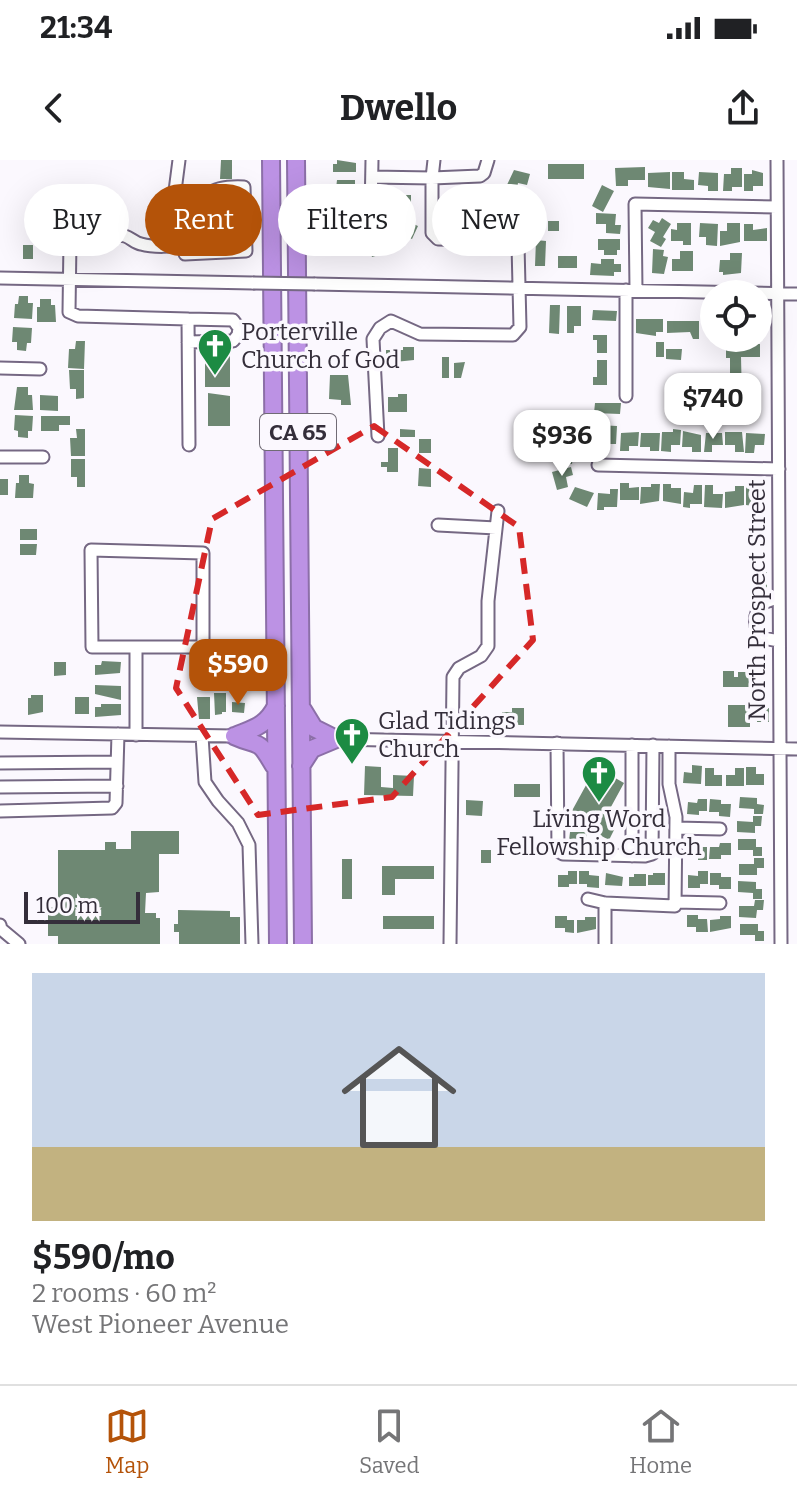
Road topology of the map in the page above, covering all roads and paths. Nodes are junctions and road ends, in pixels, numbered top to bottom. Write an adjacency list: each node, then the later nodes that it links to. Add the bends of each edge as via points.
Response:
1 (179, 160): 10 (street)
2 (271, 160): 38 (highway, CA 65)
3 (296, 160): 37 (highway, CA 65)
4 (372, 160): 8 (street)
5 (434, 160): 9 (street)
6 (488, 160): 9 (street, via 480,176)
7 (777, 160): 12 (street, North Prospect Street)
8 (372, 177): 9 (street); 11 (street)
9 (432, 178): 16 (street, via 433,236 516,243)
10 (176, 184)
11 (372, 184)
12 (777, 207): 17 (street, via 635,204); 18 (street, North Prospect Street)
13 (145, 244): 15 (street, via 127,236 75,233)
14 (0, 278): 15 (street)
15 (69, 279): 16 (street, bridge); 20 (street, via 69,312 78,316)
16 (520, 287): 17 (street); 25 (street, via 520,327 513,335 420,334 391,321 380,328 373,339)
17 (631, 290): 18 (street); 24 (street)
18 (777, 294): 19 (street); 30 (street, North Prospect Street)
19 (797, 294)
20 (188, 319): 21 (street); 21 (street, via 233,320 239,328 233,341)
21 (188, 342): 26 (street)
22 (0, 368): 23 (street)
23 (40, 369)
24 (626, 396)
25 (378, 436)
26 (189, 445)
27 (0, 457): 28 (street)
28 (43, 457)
29 (598, 465): 30 (street)
30 (779, 469): 34 (street, North Prospect Street)
31 (498, 511): 33 (street)
32 (438, 525): 33 (street)
33 (496, 528): 45 (street, via 488,646 454,672)
34 (779, 597): 35 (street, North Prospect Street); 35 (street, via 763,603 755,619 763,638)
35 (779, 641): 50 (street, North Prospect Street)
36 (136, 647): 36 (street, via 92,647 91,550 203,553 203,647); 41 (street)
37 (300, 704): 44 (highway, via 314,728); 54 (highway, CA 65)
38 (276, 706): 43 (highway, via 264,724); 55 (highway, CA 65)
39 (0, 732): 40 (street)
40 (118, 734): 41 (street); 52 (street)
41 (136, 735): 42 (street)
42 (202, 736): 43 (street); 68 (street, via 205,782 249,845)
43 (234, 736): 55 (highway, via 260,744)
44 (336, 739): 45 (street); 54 (highway, via 312,749)
45 (451, 740): 46 (street); 71 (street)
46 (557, 743): 47 (street); 61 (street, via 558,851)
47 (632, 745): 48 (street); 61 (street)
48 (653, 745): 49 (street); 61 (street, via 652,854)
49 (669, 746): 50 (street); 59 (street)
50 (780, 748): 51 (street); 73 (street, North Prospect Street)
51 (797, 749)
52 (117, 762): 53 (street); 56 (street)
53 (0, 763)
54 (301, 766): 70 (highway, CA 65)
55 (276, 768): 69 (highway, CA 65)
56 (117, 786): 57 (street); 58 (street, via 116,803 106,810)
57 (0, 787)
58 (0, 811)
59 (676, 828): 60 (street); 63 (street)
60 (720, 829)
61 (632, 856)
62 (588, 899): 64 (street)
63 (675, 902): 64 (street); 65 (street)
64 (605, 903): 72 (street)
65 (720, 903)
66 (0, 925): 67 (street)
67 (19, 944)
68 (252, 944)
69 (278, 944)
70 (303, 944)
71 (450, 944)
72 (605, 944)
73 (781, 944)

